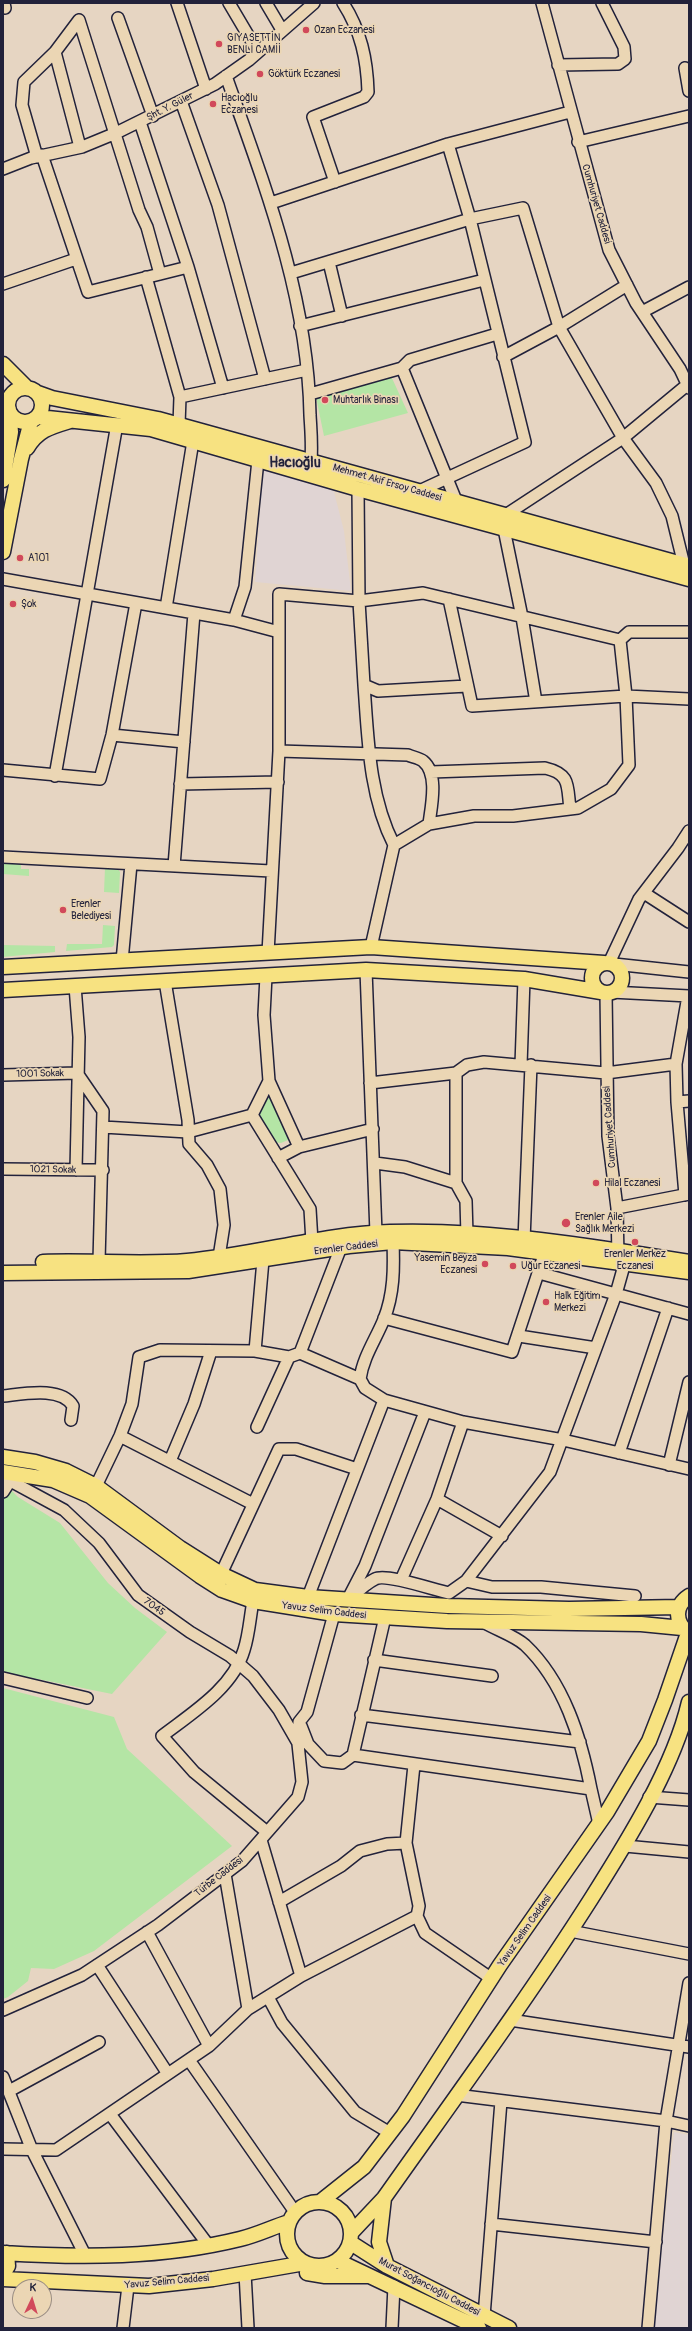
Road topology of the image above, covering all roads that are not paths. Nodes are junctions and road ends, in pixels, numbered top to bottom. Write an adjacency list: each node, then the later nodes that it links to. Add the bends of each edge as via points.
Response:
1 (178, 3): 15 (street)
2 (229, 3): 11 (street)
3 (266, 3): 9 (street)
4 (343, 3): 28 (street, via 358,28 367,72 368,92 364,97 313,117)
5 (542, 3): 12 (street, Cumhuriyet Caddesi)
6 (602, 3): 12 (street, via 624,47 625,59 618,64)
7 (309, 5): 9 (street, Şht. Y. Güler)
8 (118, 18): 19 (street)
9 (282, 30): 11 (street, Şht. Y. Güler)
10 (55, 52): 22 (street, via 79,20); 25 (street); 26 (street, via 24,82 22,105)
11 (258, 52): 14 (street, Şht. Y. Güler)
12 (558, 64): 18 (street, Cumhuriyet Caddesi)
13 (685, 68): 16 (street)
14 (226, 76): 15 (street, Şht. Y. Güler); 29 (street)
15 (206, 88): 17 (street, Şht. Y. Güler)
16 (689, 91)
17 (181, 101): 19 (street, Şht. Y. Güler); 50 (street, via 218,205)
18 (570, 112): 23 (street, Cumhuriyet Caddesi); 24 (street)
19 (153, 116): 21 (street, Şht. Y. Güler)
20 (689, 116): 23 (street)
21 (140, 122): 22 (street, Şht. Y. Güler); 33 (street)
22 (116, 133): 25 (street, Şht. Y. Güler); 35 (street)
23 (578, 142): 39 (street, Cumhuriyet Caddesi, via 609,250)
24 (448, 144): 28 (street); 30 (street)
25 (80, 147): 26 (street, Şht. Y. Güler)
26 (39, 156): 27 (street, Şht. Y. Güler); 31 (street)
27 (3, 169)
28 (335, 182): 29 (street)
29 (271, 203): 34 (street)
30 (470, 219): 32 (street); 37 (street); 44 (street, via 523,208)
31 (76, 259): 36 (street, via 88,292); 38 (street)
32 (329, 262): 34 (street); 42 (street)
33 (188, 267): 35 (street); 52 (street)
34 (291, 273): 43 (street)
35 (160, 274): 36 (street)
36 (146, 277): 55 (street)
37 (484, 280): 42 (street); 45 (street)
38 (3, 284)
39 (626, 285): 41 (street, Cumhuriyet Caddesi); 44 (street)
40 (689, 287): 41 (street)
41 (642, 312): 51 (street, Cumhuriyet Caddesi, via 680,369)
42 (342, 316): 43 (street)
43 (300, 326): 49 (street)
44 (559, 327): 46 (street); 61 (street)
45 (497, 334): 46 (street); 48 (street, via 410,360)
46 (502, 357): 66 (street, via 525,442)
47 (3, 364): 53 (main road)
48 (402, 368): 54 (street); 66 (street)
49 (307, 370): 50 (street); 54 (street)
50 (265, 379): 52 (street)
51 (688, 386): 61 (street)
52 (223, 388): 55 (street)
53 (32, 390): 56 (main road, via 16,390); 57 (main road, via 42,407); 60 (main road, Mehmet Akif Ersoy Caddesi)
54 (310, 394): 65 (street)
55 (180, 397): 60 (street)
56 (7, 403): 57 (main road, via 11,415 20,421); 67 (main road, via 12,432)
57 (35, 419): 58 (main road, Mehmet Akif Ersoy Caddesi); 63 (main road)
58 (74, 419): 59 (main road, Mehmet Akif Ersoy Caddesi); 63 (main road, via 48,428 34,437)
59 (117, 424): 62 (main road, Mehmet Akif Ersoy Caddesi, via 152,429); 76 (street)
60 (179, 425): 65 (main road, Mehmet Akif Ersoy Caddesi)
61 (624, 438): 71 (street); 73 (street, via 656,483 672,516)
62 (194, 441): 64 (main road, Mehmet Akif Ersoy Caddesi); 80 (street)
63 (21, 459): 72 (main road)
64 (258, 460): 65 (main road, Mehmet Akif Ersoy Caddesi); 83 (street, via 244,587)
65 (310, 469): 68 (main road, Mehmet Akif Ersoy Caddesi); 69 (main road, Mehmet Akif Ersoy Caddesi)
66 (447, 478): 69 (street); 70 (street)
67 (3, 480)
68 (358, 489): 71 (main road, Mehmet Akif Ersoy Caddesi); 78 (street)
69 (418, 492): 70 (main road, Mehmet Akif Ersoy Caddesi)
70 (457, 503): 71 (main road, Mehmet Akif Ersoy Caddesi)
71 (504, 522): 73 (main road, Mehmet Akif Ersoy Caddesi); 75 (main road, Mehmet Akif Ersoy Caddesi); 82 (street)
72 (3, 552)
73 (686, 565)
74 (3, 579): 76 (street)
75 (689, 579)
76 (87, 594): 79 (street); 98 (street)
77 (449, 599): 78 (street, via 423,593); 82 (street); 88 (street)
78 (359, 601): 84 (street, via 279,594); 87 (street)
79 (136, 603): 80 (street); 92 (street)
80 (166, 608): 81 (street)
81 (194, 613): 83 (street); 93 (street)
82 (522, 617): 86 (street); 91 (street)
83 (234, 620): 84 (street)
84 (279, 632): 94 (street)
85 (689, 632): 86 (street, via 629,632)
86 (620, 640): 89 (street)
87 (364, 685): 88 (street, via 378,691); 95 (street)
88 (467, 686): 91 (street, via 472,706)
89 (626, 696): 90 (street); 91 (street); 101 (street, via 628,765 610,789 578,808)
90 (689, 699)
91 (536, 702)
92 (112, 734): 93 (street); 98 (street, via 100,779)
93 (184, 742): 100 (street)
94 (279, 751): 95 (street); 99 (street)
95 (370, 754): 97 (street, via 408,755 423,761); 104 (street, via 375,796)
96 (3, 770): 98 (street)
97 (431, 772): 101 (street, via 545,768 560,771 566,779); 102 (street)
98 (55, 776)
99 (278, 782): 100 (street); 108 (street)
100 (180, 784): 107 (street)
101 (570, 809): 102 (street, via 513,816 474,816)
102 (429, 824): 104 (street)
103 (689, 831): 109 (street)
104 (394, 846): 111 (street)
105 (3, 857): 106 (street)
106 (131, 864): 107 (street); 113 (street)
107 (174, 866): 108 (street)
108 (271, 871): 112 (street)
109 (644, 893): 110 (street); 114 (street)
110 (689, 922)
111 (371, 947): 112 (main road); 114 (main road)
112 (268, 954): 113 (main road)
113 (122, 961): 115 (main road)
114 (609, 963): 117 (street); 123 (main road, via 618,967 622,977 619,986); 123 (main road, via 596,967 592,978 595,986)
115 (3, 967)
116 (366, 970): 118 (main road); 119 (main road); 132 (street)
117 (689, 972)
118 (266, 976): 120 (main road); 131 (street, via 264,1015)
119 (524, 979): 123 (main road); 126 (street)
120 (165, 981): 121 (main road); 138 (street)
121 (75, 986): 122 (main road); 127 (street, via 79,1037)
122 (3, 990)
123 (606, 992): 124 (street); 129 (street, Cumhuriyet Caddesi)
124 (689, 996): 125 (street)
125 (676, 1064): 129 (street); 134 (street)
126 (526, 1065): 128 (street, via 484,1062 467,1065); 129 (street); 150 (street)
127 (77, 1073): 130 (street, 1001 Sokak); 136 (street, via 103,1111); 143 (street)
128 (456, 1073): 132 (street); 145 (street)
129 (606, 1073): 147 (street, Cumhuriyet Caddesi, via 608,1136)
130 (3, 1074)
131 (269, 1081): 135 (street); 139 (street)
132 (370, 1083): 137 (street)
133 (689, 1101): 134 (street)
134 (677, 1102): 146 (street)
135 (252, 1115): 138 (street); 140 (street)
136 (103, 1127): 138 (street); 144 (street)
137 (373, 1129): 139 (street); 141 (street)
138 (188, 1132): 155 (street, via 189,1144 207,1166 220,1189 224,1226)
139 (299, 1147): 140 (street)
140 (278, 1158): 151 (street, via 310,1208)
141 (375, 1163): 145 (street, via 405,1167); 148 (street)
142 (3, 1169): 143 (street, 1021 Sokak)
143 (76, 1170): 144 (street, 1021 Sokak)
144 (103, 1170): 158 (street)
145 (456, 1184): 149 (street, via 466,1201)
146 (687, 1194): 147 (street)
147 (617, 1208): 156 (street, Cumhuriyet Caddesi)
148 (376, 1233): 149 (main road, Erenler Caddesi); 151 (main road, Erenler Caddesi)
149 (467, 1235): 150 (main road, Erenler Caddesi)
150 (524, 1240): 156 (main road, Erenler Caddesi)
151 (312, 1242): 155 (main road, Erenler Caddesi)
152 (393, 1242): 153 (main road, Erenler Caddesi); 154 (main road, Erenler Caddesi); 167 (street, via 394,1272)
153 (342, 1248): 157 (main road, Erenler Caddesi); 172 (street)
154 (545, 1252): 156 (main road, Erenler Caddesi); 163 (street)
155 (219, 1257): 158 (main road, Erenler Caddesi, via 149,1263)
156 (620, 1259): 159 (main road, Erenler Caddesi); 161 (main road, Erenler Caddesi); 164 (street, Cumhuriyet Caddesi)
157 (263, 1260): 162 (main road, Erenler Caddesi, via 188,1271); 171 (street)
158 (99, 1261): 160 (main road, Erenler Caddesi)
159 (689, 1262)
160 (3, 1264)
161 (689, 1272)
162 (3, 1273)
163 (539, 1273): 164 (street); 168 (street)
164 (616, 1294): 165 (street); 169 (street, Cumhuriyet Caddesi)
165 (668, 1308): 166 (street); 184 (street)
166 (689, 1314)
167 (384, 1318): 168 (street, via 512,1352); 174 (street, via 362,1366)
168 (519, 1336): 169 (street)
169 (596, 1348): 183 (street, Cumhuriyet Caddesi)
170 (211, 1351): 171 (street); 182 (street, via 160,1350 140,1357 132,1404); 186 (street, via 194,1404)
171 (255, 1351): 173 (street)
172 (300, 1353): 173 (street); 174 (street)
173 (289, 1357): 181 (street)
174 (360, 1379): 177 (street, via 365,1388)
175 (689, 1382): 187 (street)
176 (3, 1396): 179 (street, via 50,1393 70,1401 73,1406)
177 (384, 1400): 178 (street); 188 (street)
178 (425, 1412): 180 (street); 202 (street, via 365,1566)
179 (70, 1420)
180 (463, 1422): 183 (street); 193 (street)
181 (257, 1427)
182 (120, 1436): 186 (street); 191 (street)
183 (562, 1440): 184 (street); 195 (street, Cumhuriyet Caddesi, via 550,1472)
184 (619, 1453): 187 (street)
185 (3, 1457): 191 (main road, Yavuz Selim Caddesi, via 35,1462 66,1471)
186 (170, 1461): 194 (street)
187 (669, 1465): 189 (street)
188 (357, 1469): 194 (street, via 296,1449 279,1449); 200 (street)
189 (689, 1469)
190 (5, 1476): 192 (street); 203 (main road, Yavuz Selim Caddesi, via 53,1480 90,1496 200,1576 222,1590); 210 (street, 7045, via 64,1510 99,1543 138,1595)
191 (96, 1486): 196 (main road, Yavuz Selim Caddesi, via 180,1548)
192 (3, 1492)
193 (437, 1499): 195 (street); 197 (street)
194 (253, 1504): 196 (street)
195 (502, 1536): 198 (street, Cumhuriyet Caddesi)
196 (221, 1574): 200 (main road, Yavuz Selim Caddesi, via 255,1590)
197 (401, 1580): 198 (street, Cumhuriyet Caddesi, via 450,1593); 202 (street, via 391,1577 376,1578)
198 (466, 1581): 201 (street, via 492,1587 541,1587)
199 (689, 1594): 204 (main road)
200 (308, 1596): 202 (main road, Yavuz Selim Caddesi)
201 (635, 1596)
202 (348, 1600): 204 (main road, Yavuz Selim Caddesi, via 569,1609)
203 (252, 1601): 205 (main road, Yavuz Selim Caddesi); 210 (street, via 244,1650)
204 (679, 1607): 208 (main road, via 677,1615)
205 (334, 1614): 206 (main road, Yavuz Selim Caddesi); 216 (street, Türbe Caddesi, via 307,1712)
206 (385, 1617): 207 (main road, Yavuz Selim Caddesi); 209 (street)
207 (485, 1623): 208 (main road, Yavuz Selim Caddesi, via 634,1624); 217 (street, via 524,1644 551,1677 574,1723)
208 (686, 1632): 224 (main road, Yavuz Selim Caddesi, via 666,1700 649,1740)
209 (374, 1660): 211 (street); 215 (street)
210 (239, 1663): 218 (street, 7045, via 254,1676 275,1704); 225 (street, via 222,1686 162,1736 194,1772)
211 (492, 1676)
212 (3, 1678): 213 (street)
213 (87, 1698)
214 (688, 1707): 222 (main road, via 671,1756)
215 (361, 1715): 217 (street); 219 (street)
216 (299, 1722): 218 (street, Türbe Caddesi); 219 (street, via 308,1744 324,1761 342,1763)
217 (580, 1742): 221 (street)
218 (298, 1744): 225 (street, Türbe Caddesi, via 302,1782 298,1797)
219 (353, 1755): 220 (street)
220 (414, 1765): 221 (street); 226 (street)
221 (591, 1789): 224 (street)
222 (649, 1797): 223 (street); 227 (main road)
223 (689, 1800)
224 (599, 1824): 237 (main road, Yavuz Selim Caddesi)
225 (264, 1836): 229 (street, Türbe Caddesi, via 242,1861); 230 (street)
226 (406, 1842): 230 (street, via 360,1851 341,1866); 231 (street, via 419,1906)
227 (625, 1846): 228 (street); 232 (main road)
228 (689, 1852)
229 (225, 1874): 233 (street, Türbe Caddesi); 240 (street)
230 (279, 1902): 236 (street)
231 (417, 1916): 236 (street); 237 (street, via 425,1933)
232 (570, 1931): 234 (street); 242 (main road)
233 (147, 1932): 235 (street, Türbe Caddesi); 244 (street)
234 (689, 1954)
235 (97, 1965): 241 (street, Türbe Caddesi); 247 (street)
236 (301, 1976): 239 (street)
237 (492, 1979): 255 (main road, Yavuz Selim Caddesi)
238 (689, 1983): 245 (street)
239 (268, 1997): 240 (street); 255 (street, via 282,2023 354,2112)
240 (248, 2009): 244 (street)
241 (3, 2010)
242 (510, 2020): 245 (street); 250 (main road)
243 (99, 2042): 249 (street)
244 (209, 2046): 246 (street)
245 (684, 2047): 253 (street)
246 (189, 2060): 247 (street); 260 (street)
247 (168, 2074): 252 (street)
248 (3, 2077): 249 (street)
249 (9, 2092): 257 (street)
250 (456, 2095): 251 (street); 258 (main road)
251 (501, 2101): 253 (street); 261 (street)
252 (110, 2114): 257 (street, via 56,2150); 264 (street)
253 (666, 2121): 254 (street); 263 (street)
254 (689, 2126)
255 (390, 2133): 259 (main road, Yavuz Selim Caddesi, via 364,2166)
256 (3, 2149): 257 (street)
257 (32, 2150): 266 (street)
258 (384, 2198): 262 (main road); 269 (main road, via 379,2242)
259 (320, 2202): 260 (main road, via 311,2203); 262 (main road, via 340,2209 348,2220)
260 (292, 2217): 264 (main road, via 242,2239); 268 (main road, via 288,2241 294,2254)
261 (492, 2224): 263 (street); 277 (street)
262 (351, 2238): 267 (main road, via 346,2253); 269 (main road, Murat Soğancıoğlu Caddesi)
263 (656, 2242): 282 (street)
264 (209, 2246): 266 (main road, via 129,2255)
265 (5, 2253): 266 (main road); 272 (main road, via 8,2266)
266 (85, 2256)
267 (338, 2261): 268 (main road, via 322,2266); 273 (main road, Murat Soğancıoğlu Caddesi)
268 (305, 2263): 270 (main road, Yavuz Selim Caddesi)
269 (387, 2266): 277 (main road, Murat Soğancıoğlu Caddesi)
270 (275, 2268): 271 (main road, Yavuz Selim Caddesi); 273 (main road, via 325,2276)
271 (245, 2273): 275 (main road, Yavuz Selim Caddesi, via 213,2279); 279 (street)
272 (3, 2274)
273 (375, 2276): 276 (main road, Murat Soğancıoğlu Caddesi)
274 (3, 2280): 275 (main road, Yavuz Selim Caddesi)
275 (128, 2286): 278 (street)
276 (394, 2286): 277 (main road, Murat Soğancıoğlu Caddesi); 280 (street)
277 (480, 2325): 281 (main road, Murat Soğancıoğlu Caddesi)
278 (123, 2328)
279 (248, 2328)
280 (392, 2328)
281 (509, 2328)
282 (648, 2328)

